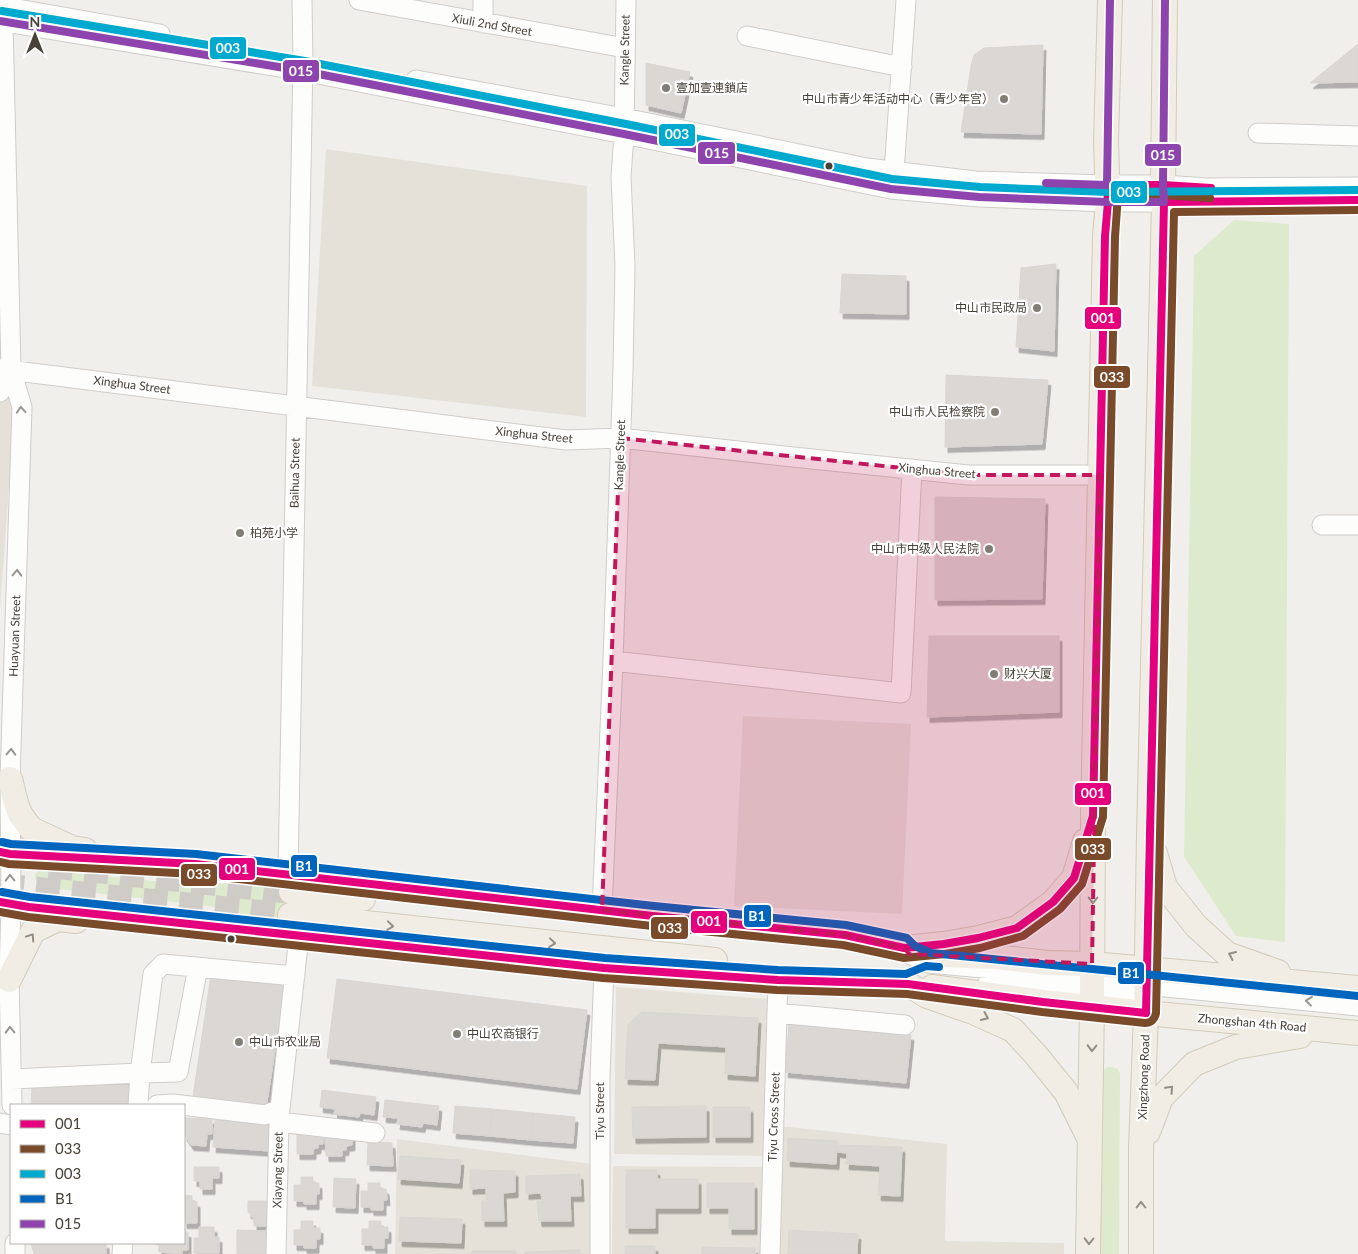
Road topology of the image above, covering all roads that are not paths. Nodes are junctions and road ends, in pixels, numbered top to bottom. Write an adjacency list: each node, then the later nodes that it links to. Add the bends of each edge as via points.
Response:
1 (302, 0): 12 (street, Baihua Street)
2 (359, 0): 9 (street, Xiuli 2nd Street)
3 (483, 0): 9 (street)
4 (626, 0): 11 (street, Kangle Street)
5 (906, 0): 13 (street)
6 (1110, 0): 19 (main road)
7 (1165, 0): 20 (main road, Xingzhong Road)
8 (1, 14): 12 (street); 22 (street, Huayuan Street)
9 (483, 23): 11 (street, Xiuli 2nd Street)
10 (747, 36): 13 (street)
11 (625, 48): 14 (street, Kangle Street)
12 (303, 66): 14 (street); 24 (street, Baihua Street)
13 (902, 67): 17 (street)
14 (624, 126): 17 (street); 19 (street, via 892,189 978,197); 25 (street, Kangle Street, via 625,266)
15 (1258, 132): 16 (street)
16 (1358, 136)
17 (894, 172): 19 (street)
18 (1358, 187): 20 (street, via 1208,188)
19 (1107, 193): 20 (street); 27 (main road)
20 (1163, 194): 21 (street); 33 (main road, Xingzhong Road)
21 (1358, 200)
22 (5, 369): 23 (street, Huayuan Street); 24 (street, Xinghua Street); 31 (street, Huayuan Street, one-way to 22, via 22,407)
23 (0, 392)
24 (296, 406): 25 (street, Xinghua Street, via 566,440); 36 (street, Baihua Street)
25 (620, 438): 26 (street, Xinghua Street); 30 (street, Kangle Street)
26 (912, 469): 27 (street, Xinghua Street, via 968,474); 30 (street, via 902,693)
27 (1100, 475): 32 (main road)
28 (1322, 525): 29 (street)
29 (1358, 525)
30 (613, 661): 38 (street, Kangle Street)
31 (10, 779): 34 (street, Huayuan Street); 35 (main road, via 20,814 31,829 72,848)
32 (1093, 816): 41 (main road, via 1074,878 1053,902 1017,928); 49 (main road, one-way to 49)
33 (1149, 835): 48 (main road, one-way to 33, via 1227,954 1196,926 1165,887); 51 (main road, Xingzhong Road)
34 (5, 853): 35 (main road); 37 (street, Huayuan Street, one-way to 34)
35 (196, 864): 36 (main road)
36 (290, 883): 38 (main road); 41 (main road, via 595,924)
37 (5, 902): 39 (main road); 45 (street, Huayuan Street)
38 (602, 910): 41 (main road, via 845,935)
39 (189, 924): 40 (main road); 45 (main road, one-way to 39, via 33,931 58,919 127,927)
40 (294, 926): 43 (main road); 44 (street); 47 (main road, one-way to 47, via 802,969)
41 (907, 950): 49 (main road, via 1048,963)
42 (198, 967): 44 (street); 58 (street); 59 (street, via 163,964 153,974)
43 (604, 968): 46 (main road); 69 (street, Tiyu Street)
44 (295, 976): 64 (street, via 280,1109 265,1115)
45 (9, 980): 60 (street, Huayuan Street, one-way to 45)
46 (778, 980): 47 (main road); 53 (street, Tiyu Cross Street)
47 (908, 984): 49 (main road); 66 (main road, one-way to 66, via 927,996 1013,1030 1066,1092)
48 (1311, 984): 50 (main road); 51 (main road)
49 (1092, 986): 51 (main road); 51 (main road); 66 (main road, one-way to 66)
50 (1358, 988)
51 (1146, 992): 52 (street, one-way to 51); 54 (street); 56 (main road, Zhongshan 4th Road); 67 (main road, Xingzhong Road)
52 (1358, 1006)
53 (777, 1013): 55 (street); 70 (street, Tiyu Cross Street)
54 (1358, 1022)
55 (905, 1025)
56 (1330, 1030): 57 (main road, Zhongshan 4th Road); 67 (main road, one-way to 56, via 1162,1098 1194,1064 1236,1047)
57 (1358, 1033)
58 (178, 1072): 59 (street); 63 (street)
59 (140, 1073): 60 (street); 62 (street)
60 (12, 1079): 61 (street, Huayuan Street)
61 (12, 1104)
62 (138, 1104)
63 (165, 1104)
64 (185, 1106)
65 (375, 1134): 68 (street, Xiayang Street, via 279,1122)
66 (1090, 1140): 71 (main road, one-way to 71)
67 (1142, 1148): 72 (main road, Xingzhong Road, one-way to 67)
68 (276, 1254)
69 (600, 1254)
70 (770, 1254)
71 (1088, 1254)
72 (1140, 1254)

